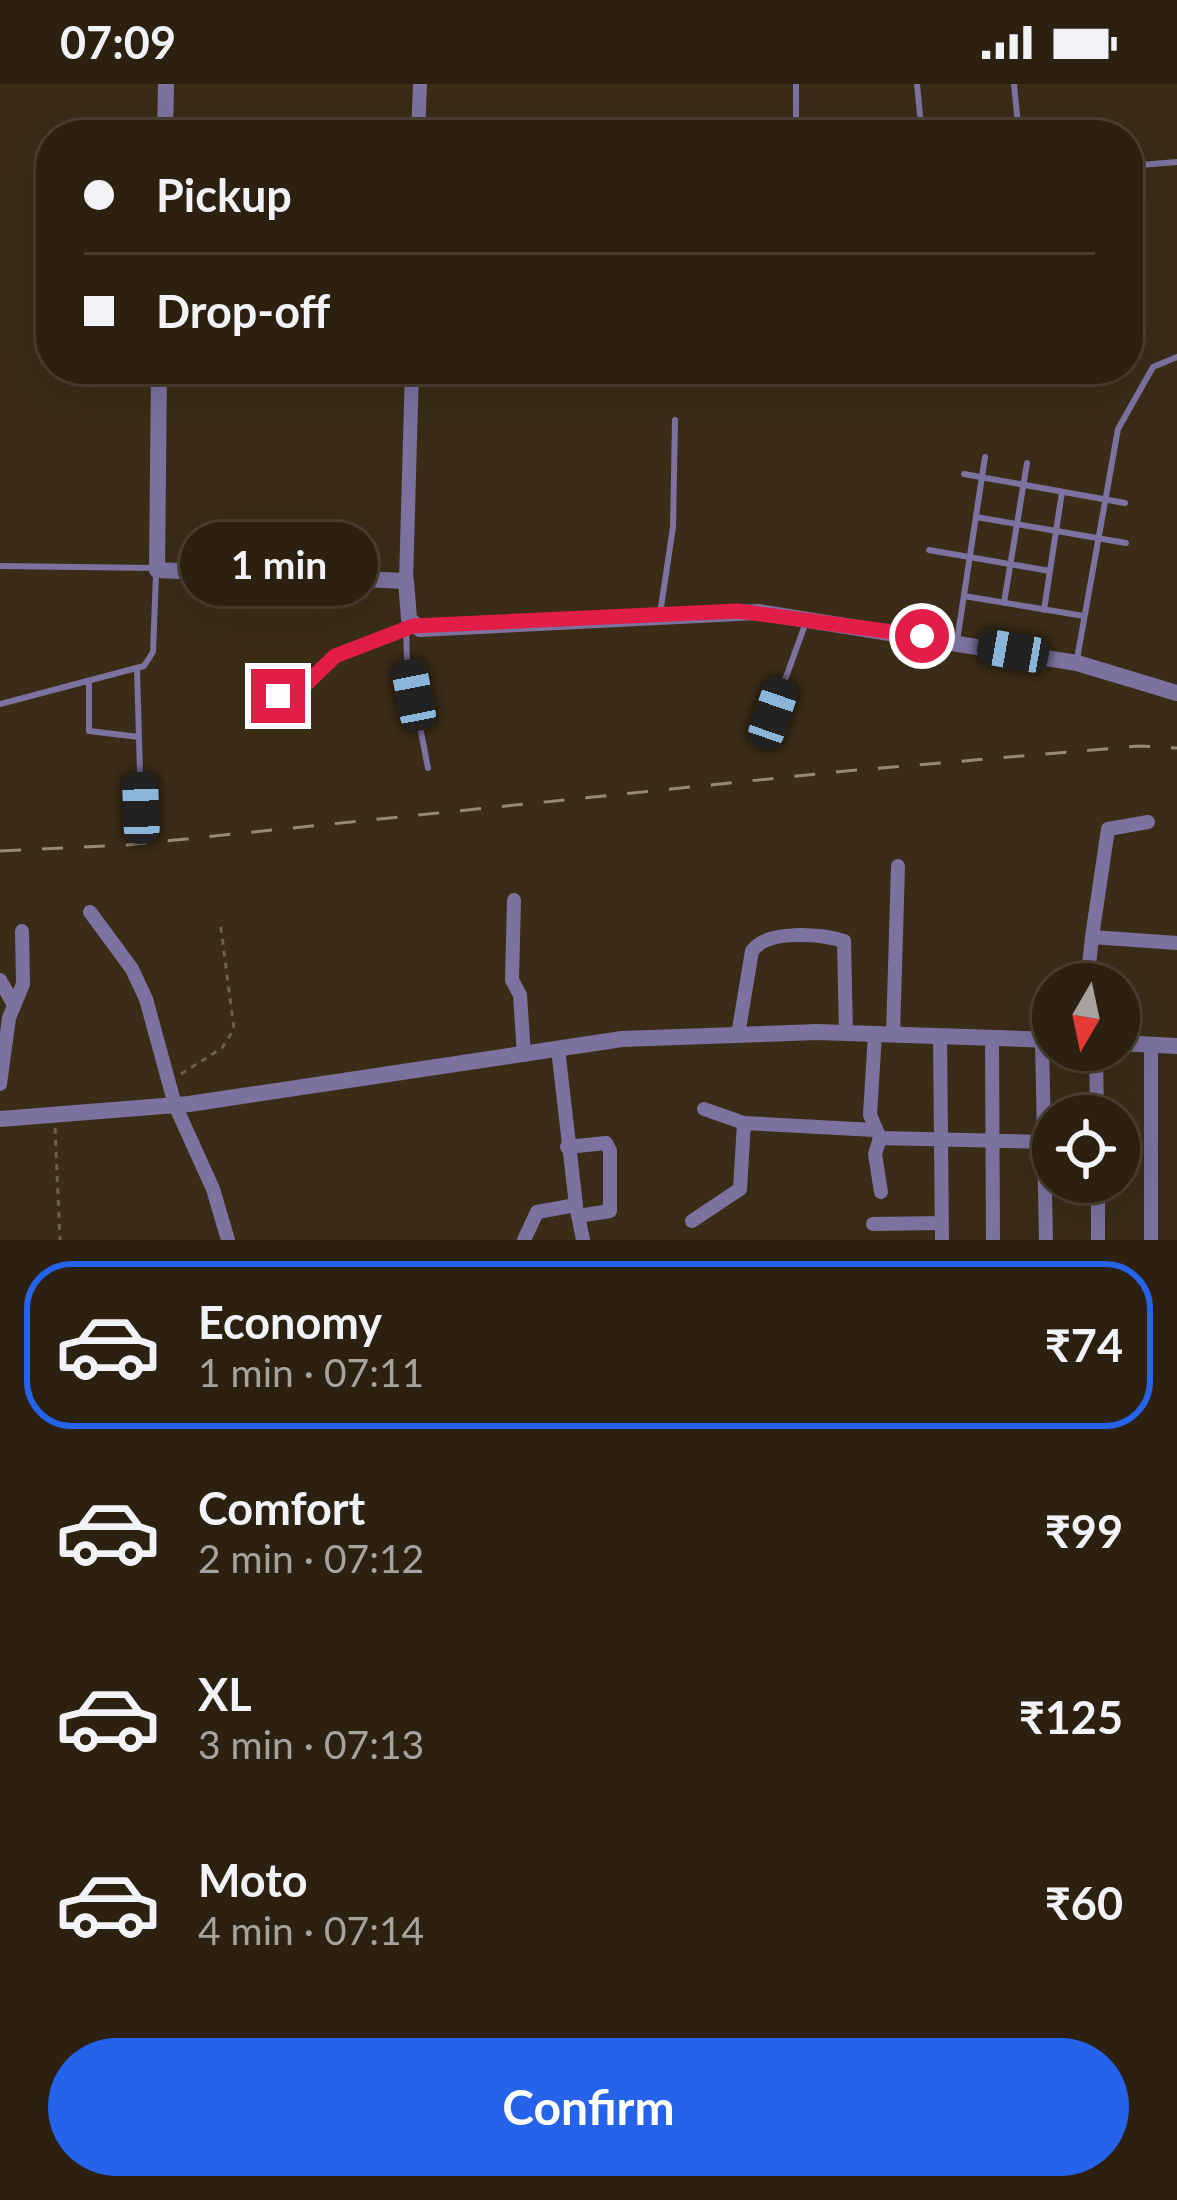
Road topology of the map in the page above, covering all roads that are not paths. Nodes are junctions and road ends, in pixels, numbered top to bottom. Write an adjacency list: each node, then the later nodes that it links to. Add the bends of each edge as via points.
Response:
1 (166, 84): 6 (street)
2 (420, 84): 7 (street)
3 (796, 84): 8 (lane)
4 (917, 84): 9 (lane)
5 (1015, 84): 10 (lane)
6 (165, 120)
7 (419, 120)
8 (796, 120)
9 (921, 120)
10 (1018, 120)
11 (1177, 162): 12 (lane)
12 (1143, 165)
13 (1177, 357): 17 (lane, via 1153,367)
14 (159, 384): 36 (street)
15 (412, 384): 38 (street)
16 (1143, 384): 25 (lane, via 1120,422)
17 (1143, 384)
18 (675, 420): 42 (lane, via 673,527)
19 (985, 457): 22 (lane)
20 (1027, 463): 23 (lane)
21 (964, 474): 22 (lane)
22 (982, 477): 23 (lane); 27 (lane)
23 (1023, 485): 24 (lane); 28 (lane)
24 (1062, 492): 25 (lane); 29 (lane)
25 (1106, 500): 26 (lane); 30 (lane)
26 (1125, 503)
27 (976, 517): 28 (lane); 33 (lane)
28 (1016, 524): 29 (lane); 34 (lane)
29 (1057, 532): 30 (lane); 37 (lane)
30 (1098, 539): 31 (lane); 43 (lane)
31 (1126, 543)
32 (929, 550): 33 (lane)
33 (970, 557): 34 (lane); 39 (lane)
34 (1010, 565): 37 (lane); 40 (lane)
35 (0, 566): 36 (lane)
36 (156, 569): 38 (street); 48 (lane, via 153,652)
37 (1050, 571): 41 (lane)
38 (406, 580): 45 (street)
39 (964, 596): 40 (lane); 46 (lane)
40 (1004, 603): 41 (lane)
41 (1044, 610): 43 (lane)
42 (660, 614): 44 (street); 45 (street)
43 (1085, 616): 47 (lane)
44 (807, 618): 46 (street); 53 (lane)
45 (410, 627): 51 (lane, via 335,656 303,687); 55 (lane, via 407,659)
46 (957, 641): 47 (street)
47 (1077, 663): 50 (street)
48 (137, 669): 49 (lane); 54 (lane)
49 (89, 682): 52 (lane); 54 (lane, via 89,731)
50 (1177, 693)
51 (278, 696)
52 (0, 704)
53 (773, 713)
54 (139, 737): 56 (lane)
55 (428, 768)
56 (141, 808)
57 (1148, 822): 62 (street, via 1108,829)
58 (898, 866): 68 (street)
59 (514, 900): 77 (street, via 512,980)
60 (90, 912): 79 (street, via 146,999)
61 (22, 931): 66 (street, via 23,984)
62 (1092, 937): 63 (street); 64 (street)
63 (1177, 943)
64 (1090, 963)
65 (0, 980): 66 (street)
66 (14, 1005): 78 (street)
67 (846, 1033): 68 (street); 69 (street); 69 (street, via 844,941 772,937 752,950)
68 (884, 1034): 70 (street); 83 (street, via 870,1118)
69 (739, 1035): 76 (street)
70 (940, 1036): 71 (street); 86 (street)
71 (992, 1038): 72 (street); 84 (street)
72 (1032, 1039)
73 (1140, 1044): 74 (street)
74 (1151, 1045): 75 (street); 102 (street)
75 (1177, 1046)
76 (558, 1049): 77 (street); 87 (street)
77 (524, 1055): 79 (street)
78 (0, 1084)
79 (175, 1105): 81 (street); 95 (street)
80 (704, 1109): 82 (street)
81 (0, 1119)
82 (744, 1123): 83 (street); 92 (street, via 740,1189)
83 (877, 1134): 86 (street); 88 (street)
84 (992, 1142): 85 (street); 86 (street); 99 (street)
85 (1032, 1142)
86 (941, 1143): 93 (street)
87 (567, 1147): 91 (street); 91 (street, via 606,1143 610,1151 610,1211)
88 (881, 1192)
89 (1045, 1203): 100 (street)
90 (1098, 1203): 101 (street)
91 (577, 1211): 96 (street, via 537,1212); 97 (street)
92 (692, 1221)
93 (941, 1223): 94 (street); 98 (street)
94 (873, 1224)
95 (228, 1240)
96 (524, 1240)
97 (583, 1240)
98 (941, 1240)
99 (993, 1240)
100 (1046, 1240)
101 (1098, 1240)
102 (1150, 1240)

